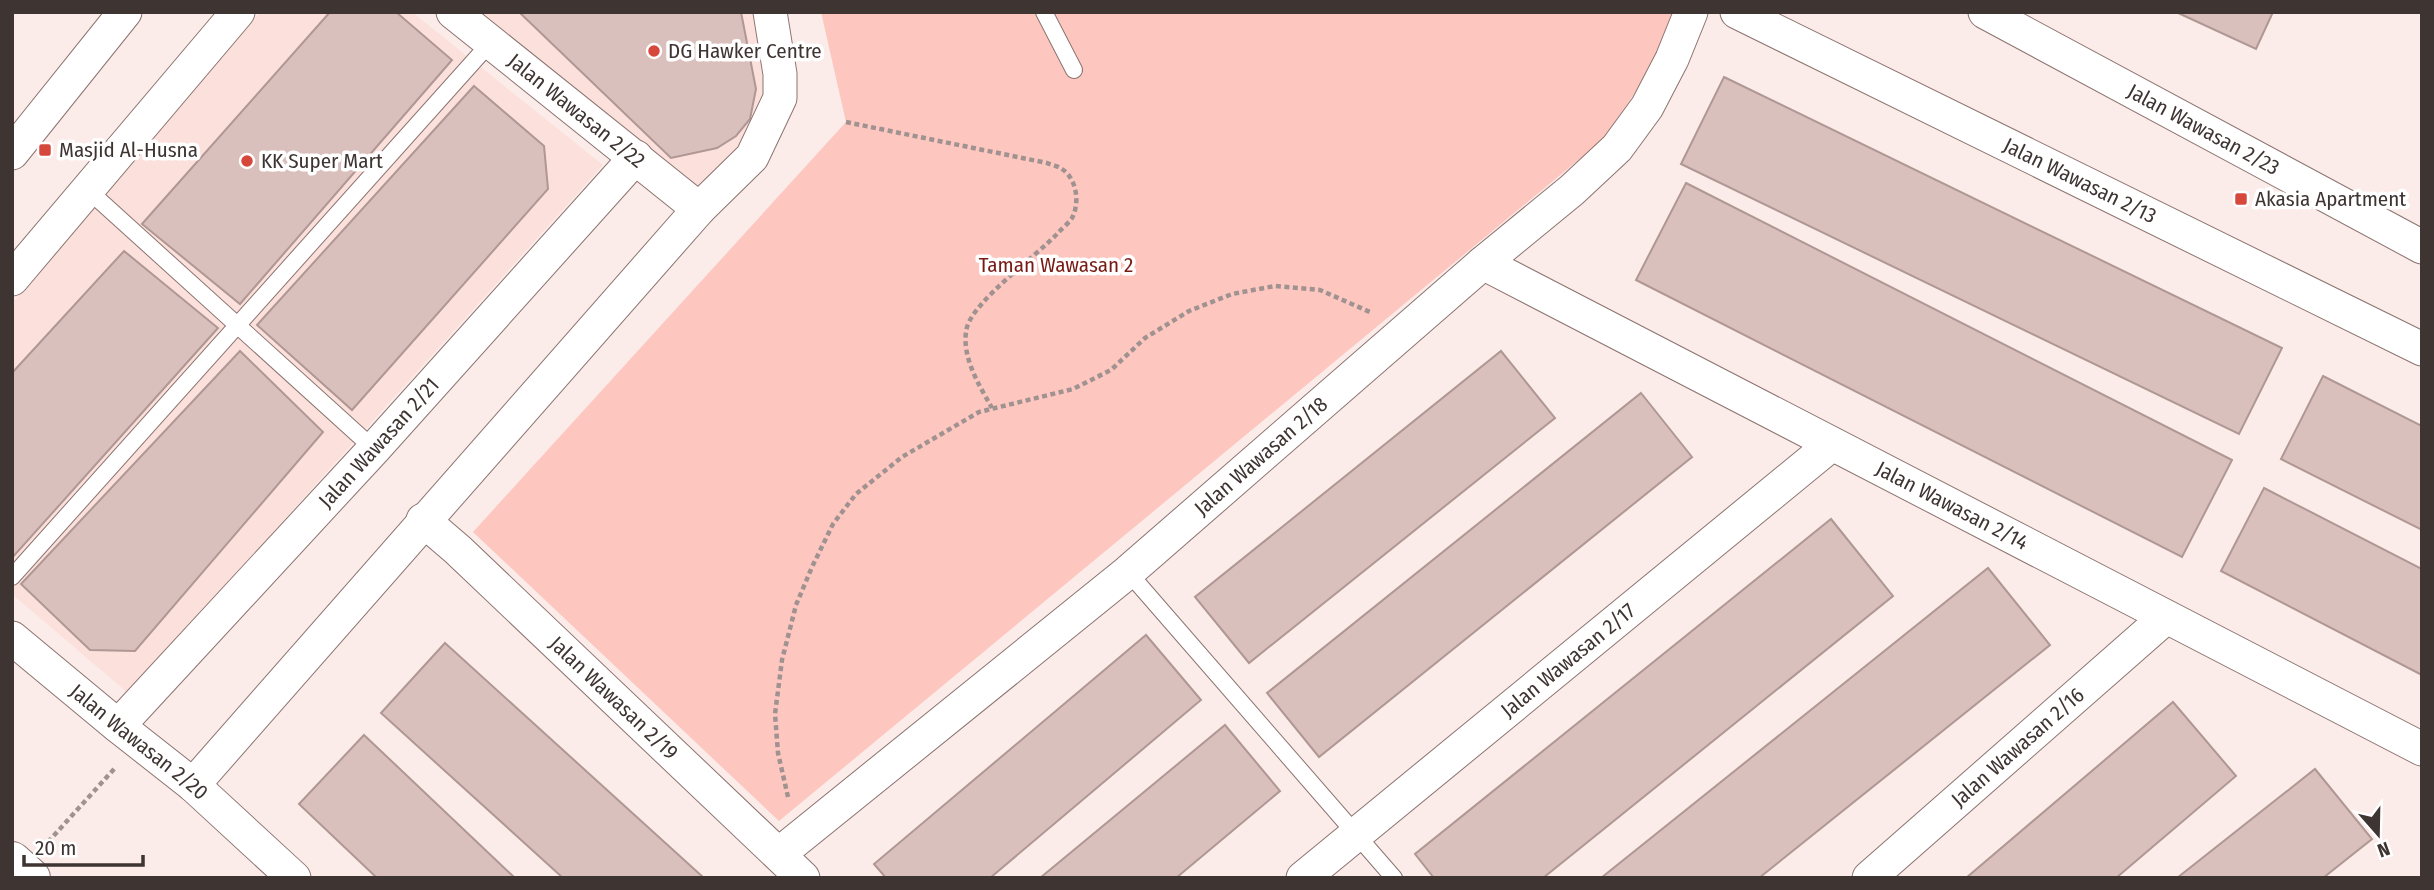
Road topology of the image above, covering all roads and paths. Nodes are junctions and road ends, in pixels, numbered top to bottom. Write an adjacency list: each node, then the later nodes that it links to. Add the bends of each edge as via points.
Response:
1 (239, 12): 14 (street)
2 (453, 12): 9 (street, Jalan Wawasan 2/22)
3 (770, 12): 15 (street, via 780,98 752,157)
4 (1044, 12): 10 (lane)
5 (1691, 12): 17 (street, Jalan Wawasan 2/18, via 1647,107 1617,148)
6 (1737, 12): 21 (street, Jalan Wawasan 2/13)
7 (1985, 12): 16 (street, Jalan Wawasan 2/23, via 2024,27)
8 (124, 13): 12 (street)
9 (491, 42): 13 (street, Jalan Wawasan 2/22); 20 (lane)
10 (1074, 70)
11 (846, 122): 22 (path, via 1047,163 1063,169 1074,184 1077,201 1072,218 994,291 967,328 967,356)
12 (12, 153)
13 (636, 157): 15 (street, Jalan Wawasan 2/22); 24 (street, Jalan Wawasan 2/21)
14 (88, 190): 18 (street); 20 (lane)
15 (699, 209): 25 (street)
16 (2422, 247)
17 (1483, 263): 23 (street, Jalan Wawasan 2/14); 26 (street, Jalan Wawasan 2/18)
18 (12, 279)
19 (1374, 314): 22 (path, via 1320,289 1275,286 1232,293 1189,311 1145,338 1111,370 1073,389)
20 (237, 325): 24 (lane); 27 (lane)
21 (2422, 349)
22 (992, 408): 33 (path, via 902,457 856,494 833,524 796,605 782,660 775,714)
23 (1832, 444): 28 (street, Jalan Wawasan 2/14); 34 (street, Jalan Wawasan 2/17)
24 (374, 449): 30 (street, Jalan Wawasan 2/21)
25 (424, 520): 32 (street); 35 (street, Jalan Wawasan 2/19)
26 (1128, 572): 34 (lane); 35 (street, Jalan Wawasan 2/18)
27 (12, 577)
28 (2166, 617): 31 (street, Jalan Wawasan 2/14); 41 (street, Jalan Wawasan 2/16)
29 (12, 638): 30 (street, Jalan Wawasan 2/20)
30 (128, 734): 32 (street, Jalan Wawasan 2/20); 36 (path)
31 (2422, 749)
32 (193, 785): 37 (street, Jalan Wawasan 2/20)
33 (788, 797)
34 (1357, 834): 39 (street, Jalan Wawasan 2/17); 40 (lane)
35 (779, 854): 38 (street, Jalan Wawasan 2/19)
36 (22, 870)
37 (294, 878)
38 (803, 878)
39 (1303, 878)
40 (1394, 878)
41 (1869, 878)

